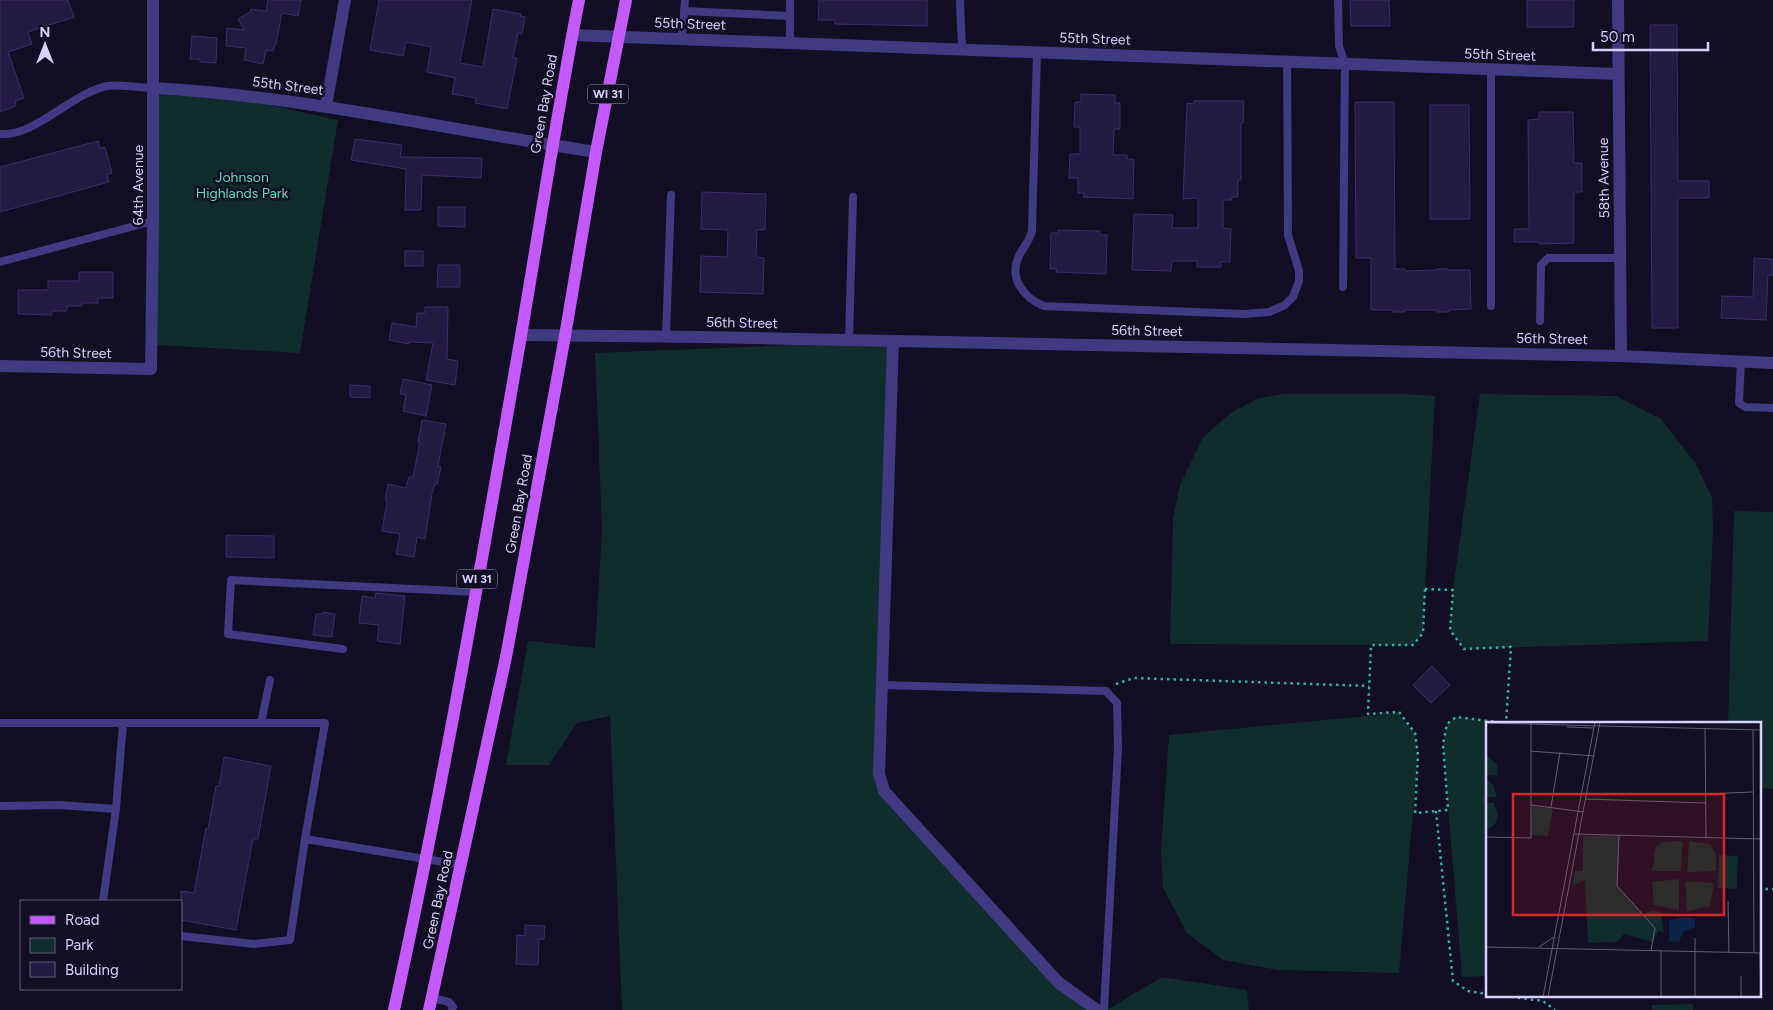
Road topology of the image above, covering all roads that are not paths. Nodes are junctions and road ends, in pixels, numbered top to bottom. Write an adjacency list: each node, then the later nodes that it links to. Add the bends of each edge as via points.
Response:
1 (152, 0): 22 (street, 64th Avenue)
2 (344, 0): 23 (street)
3 (578, 0): 12 (main road, Green Bay Road / WI 31)
4 (626, 0): 13 (main road, Green Bay Road / WI 31)
5 (685, 0): 10 (lane)
6 (790, 0): 11 (lane)
7 (960, 0): 16 (lane)
8 (1338, 0): 19 (lane, via 1339,46)
9 (1618, 0): 21 (street, 58th Avenue)
10 (684, 11): 11 (lane); 14 (lane)
11 (790, 16): 15 (lane)
12 (572, 35): 13 (street, 55th Street); 25 (main road, Green Bay Road / WI 31)
13 (619, 36): 14 (street, 55th Street); 26 (main road, Green Bay Road / WI 31)
14 (682, 38): 15 (street, 55th Street)
15 (790, 42): 16 (street, 55th Street)
16 (962, 49): 17 (street, 55th Street)
17 (1037, 52): 18 (street, 55th Street); 18 (lane, via 1032,231 1015,271 1018,286 1025,295 1044,306 1245,314 1269,312 1285,305 1293,297 1299,281 1287,226)
18 (1287, 61): 19 (street, 55th Street)
19 (1345, 64): 20 (street, 55th Street); 32 (lane)
20 (1491, 69): 21 (street, 55th Street); 33 (lane)
21 (1617, 74): 30 (street, 58th Avenue)
22 (153, 88): 23 (street, 55th Street); 24 (lane, via 108,86 83,95 28,128); 29 (street, 64th Avenue)
23 (326, 106): 25 (street, 55th Street)
24 (0, 134)
25 (552, 146): 26 (street, 55th Street); 35 (main road, Green Bay Road / WI 31)
26 (596, 152): 36 (main road, Green Bay Road / WI 31)
27 (670, 195): 37 (lane)
28 (853, 196): 38 (lane)
29 (153, 221): 31 (lane); 44 (street, 64th Avenue)
30 (1620, 258): 34 (lane, via 1548,258 1541,264); 40 (street, 58th Avenue)
31 (0, 262)
32 (1343, 287)
33 (1492, 306)
34 (1540, 321)
35 (521, 335): 36 (street, 56th Street); 46 (main road, Green Bay Road / WI 31)
36 (564, 336): 37 (street, 56th Street); 57 (main road, Green Bay Road / WI 31, via 506,657)
37 (666, 337): 38 (street, 56th Street)
38 (849, 340): 39 (street, 56th Street)
39 (893, 341): 40 (street, 56th Street); 49 (street)
40 (1621, 356): 41 (street, 56th Street)
41 (1741, 361): 42 (street, 56th Street); 45 (lane, via 1739,403 1745,408)
42 (1773, 363)
43 (0, 366): 44 (street, 56th Street)
44 (151, 370)
45 (1773, 408)
46 (475, 592): 47 (lane, via 231,580 228,634); 56 (main road, Green Bay Road / WI 31)
47 (343, 649)
48 (270, 680): 52 (lane)
49 (881, 685): 63 (street, via 879,774 884,791 1059,983); 64 (lane, via 1106,691 1117,703 1118,748)
50 (0, 723): 51 (lane)
51 (123, 723): 52 (lane); 54 (lane)
52 (261, 723): 55 (lane, via 325,723)
53 (0, 806): 54 (lane)
54 (116, 809): 58 (lane)
55 (305, 839): 56 (lane); 59 (lane, via 290,940 254,944)
56 (425, 858): 57 (lane); 61 (main road, Green Bay Road / WI 31)
57 (461, 865): 60 (main road, Green Bay Road / WI 31)
58 (103, 900)
59 (182, 936)
60 (430, 1004): 62 (lane, via 449,1002)
61 (394, 1010)
62 (452, 1010)
63 (1097, 1010)
64 (1104, 1010)

